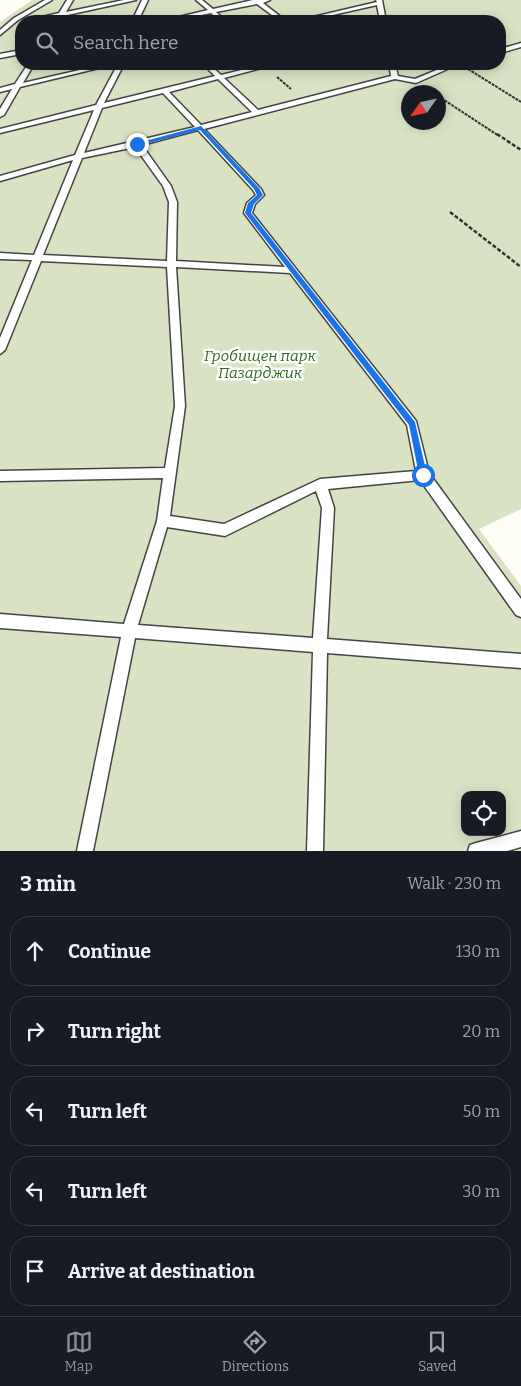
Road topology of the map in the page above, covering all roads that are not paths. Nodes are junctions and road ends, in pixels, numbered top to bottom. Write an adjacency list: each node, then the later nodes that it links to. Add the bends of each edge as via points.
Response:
1 (49, 0): 10 (lane)
2 (70, 0): 11 (lane)
3 (133, 0): 11 (lane)
4 (145, 0): 12 (lane)
5 (199, 0): 9 (lane)
6 (267, 0): 7 (lane)
7 (257, 1): 9 (lane); 15 (lane)
8 (379, 2): 16 (lane); 17 (lane)
9 (212, 12): 13 (lane); 14 (lane)
10 (26, 15)
11 (60, 15)
12 (138, 15)
13 (196, 15)
14 (216, 15)
15 (275, 15)
16 (324, 15)
17 (382, 15)
18 (15, 22): 20 (lane)
19 (15, 24): 20 (lane)
20 (10, 25): 21 (lane)
21 (0, 33)
22 (521, 45): 23 (lane)
23 (506, 49)
24 (15, 53): 25 (lane)
25 (0, 56)
26 (27, 70): 35 (lane)
27 (88, 70): 35 (lane)
28 (118, 70): 38 (lane)
29 (212, 70): 33 (lane)
30 (244, 70): 33 (lane)
31 (393, 70): 34 (lane)
32 (442, 70): 34 (lane, via 416,81)
33 (219, 76): 37 (lane); 39 (lane)
34 (395, 77): 39 (lane)
35 (17, 87): 36 (lane); 40 (lane)
36 (0, 90)
37 (164, 90): 38 (lane); 41 (lane)
38 (99, 106): 42 (lane); 44 (lane)
39 (257, 113): 41 (lane)
40 (0, 114)
41 (201, 128): 43 (lane); 49 (lane, via 257,189 260,195 251,203 248,213)
42 (0, 131)
43 (137, 144): 44 (lane); 48 (lane, via 174,202)
44 (80, 156): 45 (lane); 47 (lane)
45 (0, 179)
46 (0, 256): 47 (lane)
47 (38, 257): 48 (lane); 50 (lane)
48 (171, 264): 49 (lane); 51 (lane, via 180,406)
49 (292, 270): 52 (lane, via 412,424)
50 (0, 350)
51 (170, 473): 53 (lane); 55 (lane)
52 (423, 475): 54 (lane); 56 (lane)
53 (0, 476)
54 (320, 484): 55 (lane, via 225,530); 59 (lane, via 328,508)
55 (164, 521): 58 (lane)
56 (521, 610)
57 (0, 621): 58 (lane)
58 (129, 631): 59 (lane); 62 (lane)
59 (320, 645): 60 (lane); 63 (lane)
60 (521, 661)
61 (521, 839): 64 (lane)
62 (85, 851)
63 (315, 851)
64 (476, 851)

